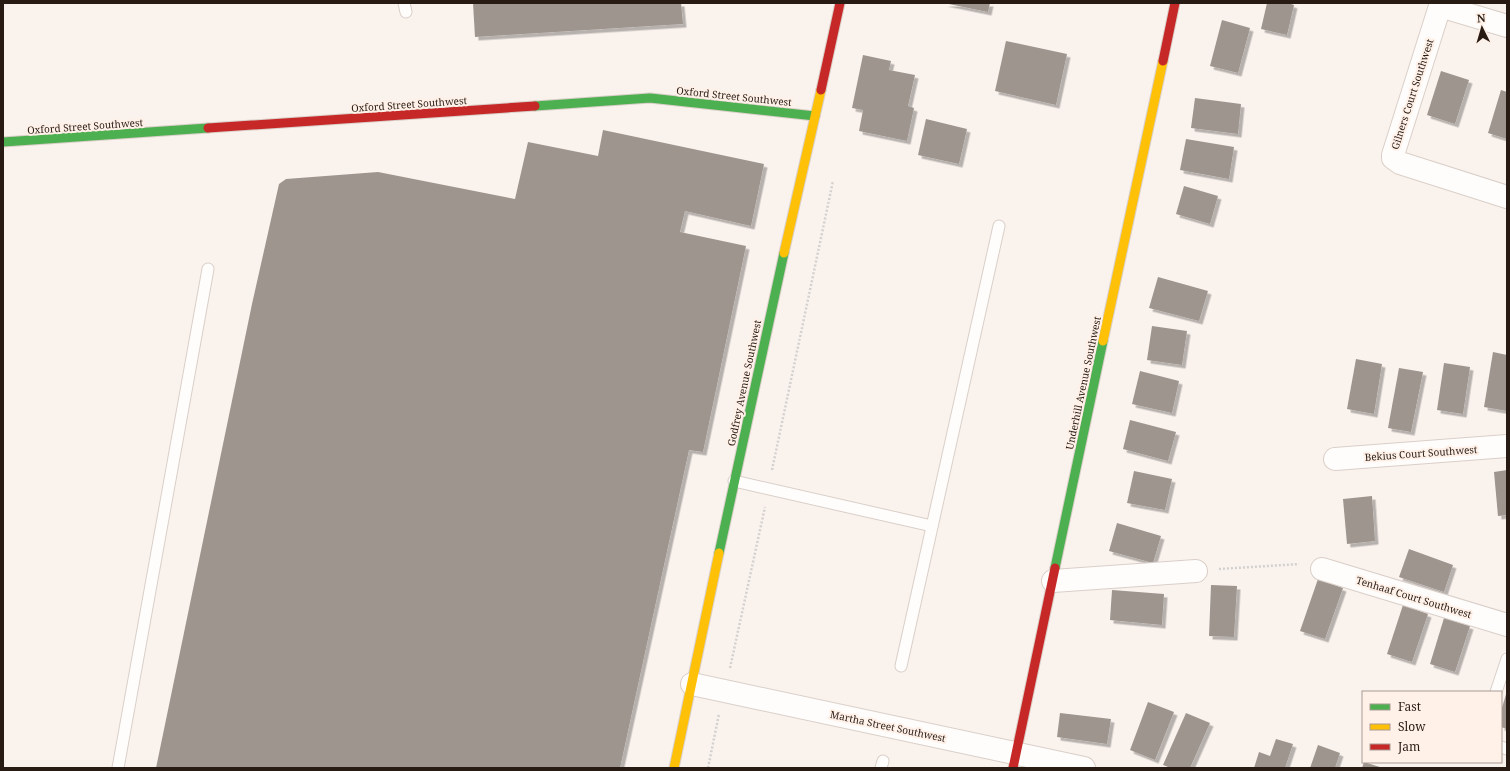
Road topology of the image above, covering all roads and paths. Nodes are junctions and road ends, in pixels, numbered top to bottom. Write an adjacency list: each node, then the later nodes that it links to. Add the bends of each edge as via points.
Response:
1 (840, 3): 4 (street, Godfrey Avenue Southwest)
2 (1175, 3): 17 (street, Underhill Avenue Southwest)
3 (1495, 16): 7 (street, Gilners Court Southwest, via 1440,6 1393,151 1393,158)
4 (815, 116): 5 (street, Oxford Street Southwest, via 650,98); 12 (street, Godfrey Avenue Southwest)
5 (3, 142)
6 (833, 181): 13 (path)
7 (1507, 197)
8 (999, 226): 14 (lane)
9 (208, 269): 26 (lane)
10 (1507, 446): 11 (street, Bekius Court Southwest)
11 (1335, 459)
12 (734, 481): 13 (lane); 22 (street, Godfrey Avenue Southwest)
13 (768, 489): 14 (lane); 21 (path)
14 (932, 526): 20 (lane)
15 (1322, 569): 16 (path, via 1303,564); 18 (street, Tenhaaf Court Southwest)
16 (1196, 571): 17 (street)
17 (1053, 581): 25 (street, Underhill Avenue Southwest)
18 (1507, 625)
19 (1507, 659): 23 (lane)
20 (901, 666)
21 (730, 670)
22 (692, 684): 25 (street, Martha Street Southwest); 27 (street, Godfrey Avenue Southwest)
23 (1496, 691)
24 (721, 707): 28 (path)
25 (1014, 761): 29 (street, Martha Street Southwest)
26 (118, 768)
27 (674, 768)
28 (708, 768)
29 (1084, 768)

